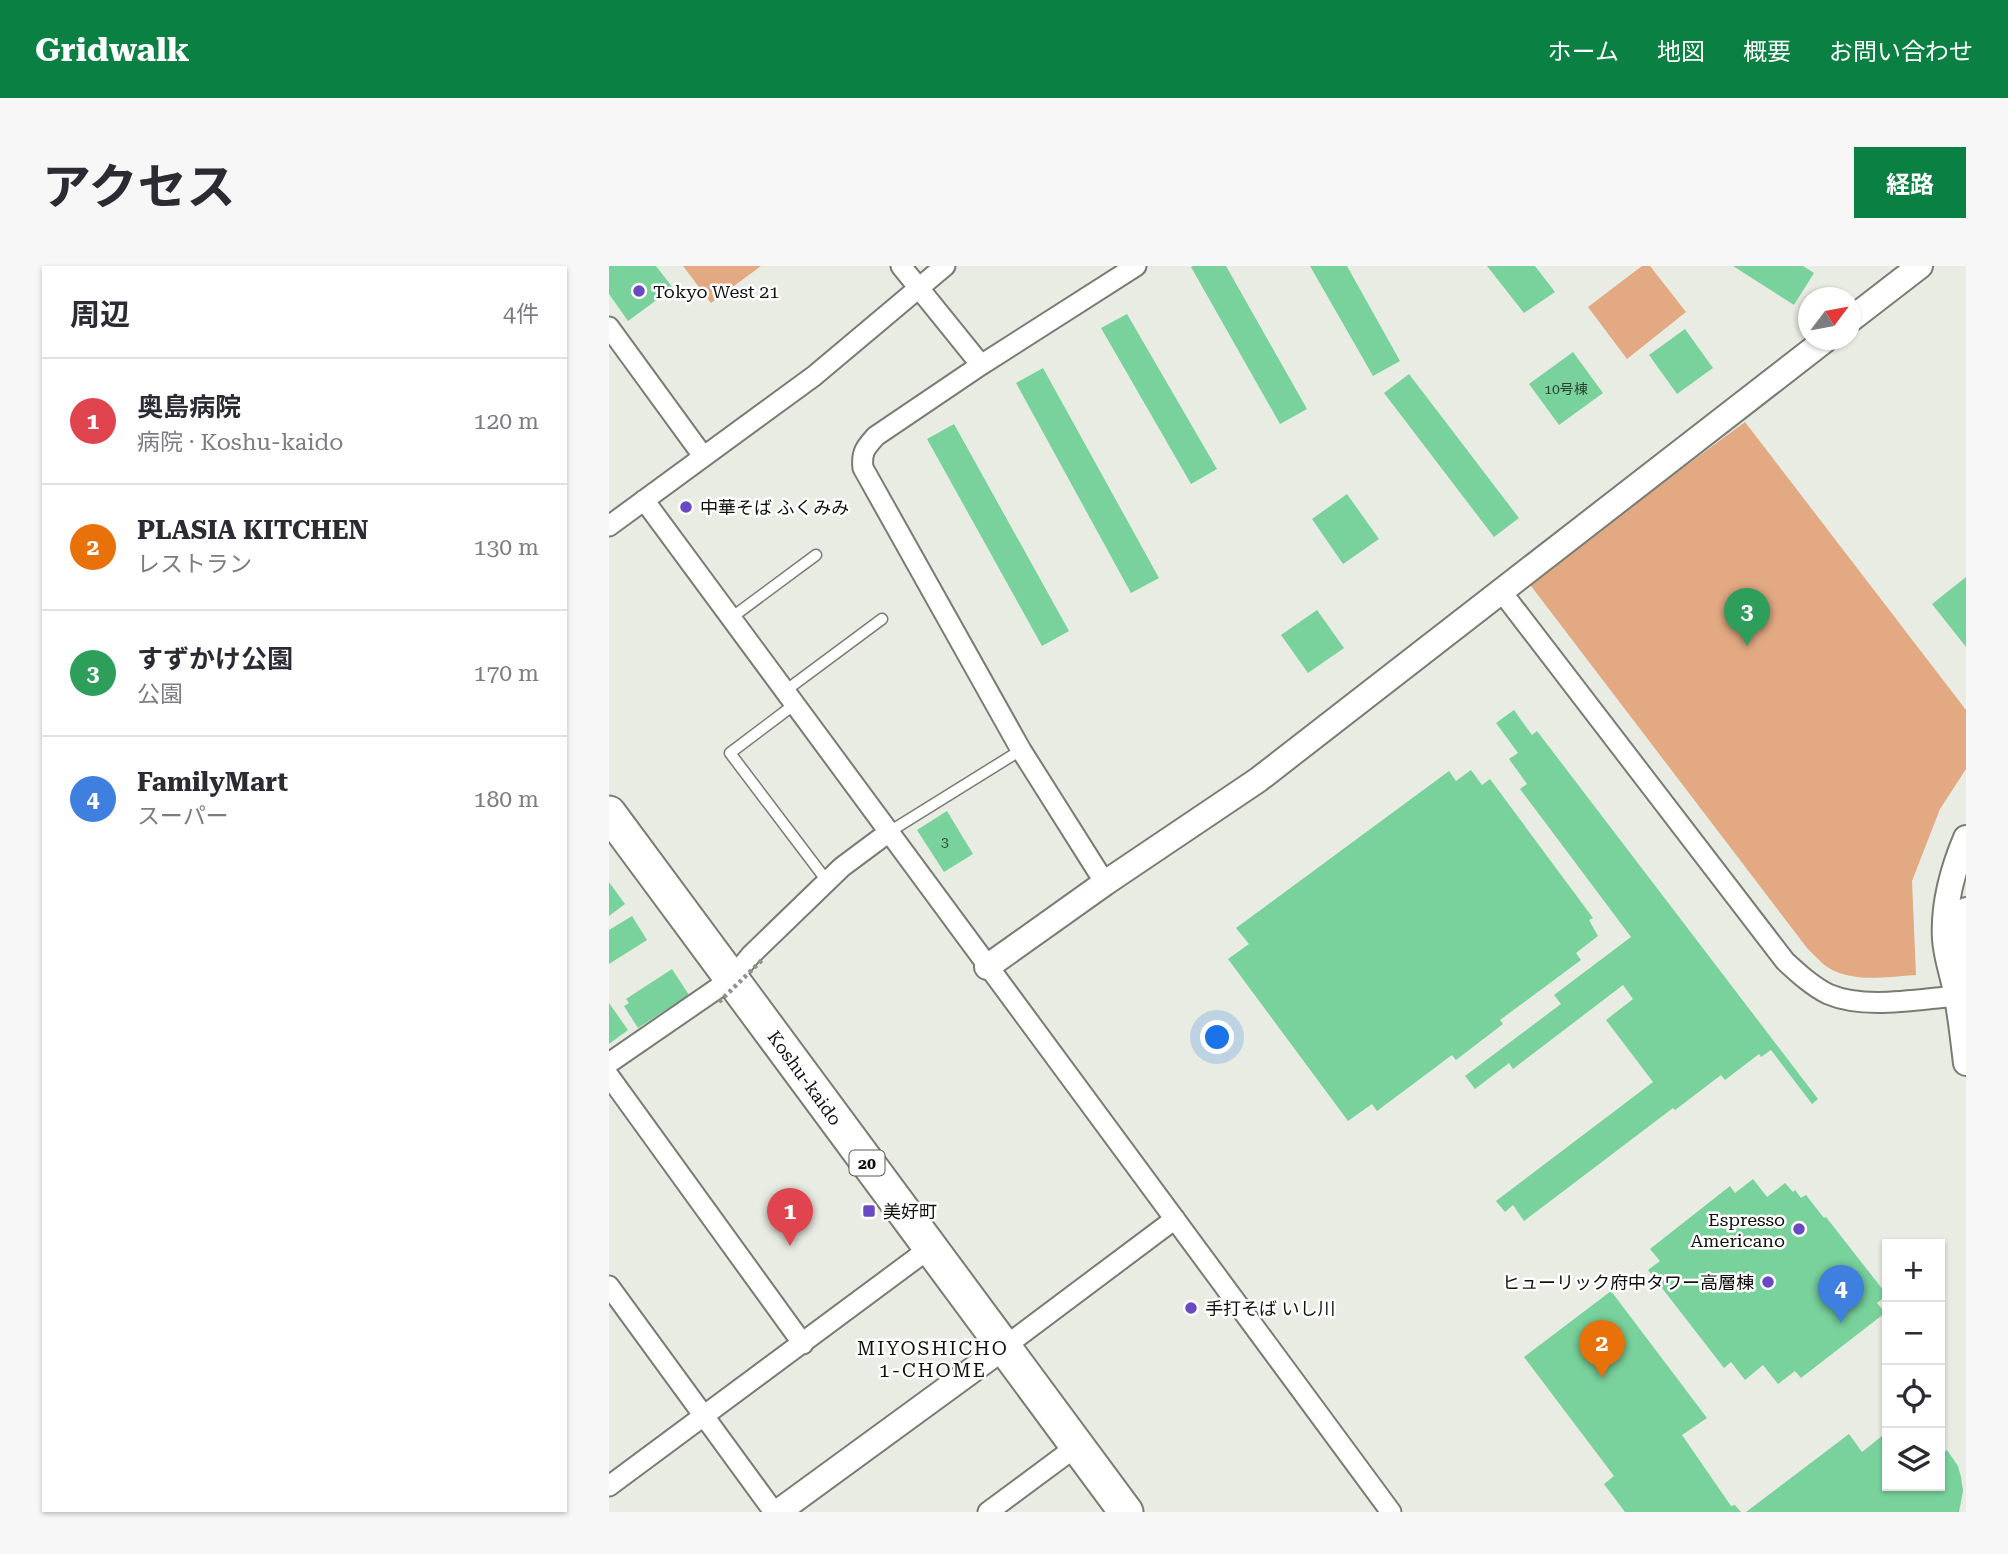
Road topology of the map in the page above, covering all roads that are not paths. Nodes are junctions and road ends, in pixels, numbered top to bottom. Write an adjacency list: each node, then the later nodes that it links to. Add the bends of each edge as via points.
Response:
1 (901, 266): 5 (street)
2 (945, 266): 5 (street)
3 (1136, 266): 9 (street)
4 (1920, 266): 6 (street)
5 (918, 289): 9 (street); 10 (street, via 814,376)
6 (1861, 312)
7 (609, 327): 10 (street)
8 (1812, 350): 14 (street)
9 (981, 365): 18 (street, via 877,436 862,457 863,468)
10 (703, 456): 11 (street)
11 (644, 500): 12 (street); 15 (street)
12 (609, 526)
13 (816, 555): 15 (lane)
14 (1501, 591): 23 (street, via 1258,779); 27 (street, via 1785,961 1802,977 1828,994 1852,1001)
15 (731, 618): 17 (street)
16 (882, 619): 17 (lane)
17 (790, 698): 20 (street); 22 (lane, via 730,753)
18 (1021, 750): 20 (lane); 23 (street)
19 (609, 813): 26 (highway, Koshu-kaido / 20)
20 (889, 832): 22 (street); 25 (street)
21 (1966, 838): 27 (street, via 1954,870 1945,919)
22 (827, 881): 26 (street, via 751,955)
23 (1105, 883): 25 (street)
24 (1966, 910): 27 (street)
25 (987, 967): 31 (street)
26 (725, 990): 28 (street); 32 (highway, Koshu-kaido / 20)
27 (1957, 996): 29 (street)
28 (609, 1063)
29 (1966, 1063)
30 (609, 1076): 34 (street)
31 (1175, 1219): 35 (street); 42 (street)
32 (930, 1248): 34 (street); 35 (highway, Koshu-kaido / 20)
33 (609, 1286): 36 (street)
34 (803, 1343): 36 (street)
35 (1004, 1347): 37 (highway, Koshu-kaido / 20); 39 (street)
36 (703, 1417): 38 (street); 39 (street)
37 (1077, 1446): 40 (street); 41 (highway, Koshu-kaido / 20)
38 (609, 1486)
39 (776, 1512)
40 (988, 1512)
41 (1126, 1512)
42 (1391, 1512)

